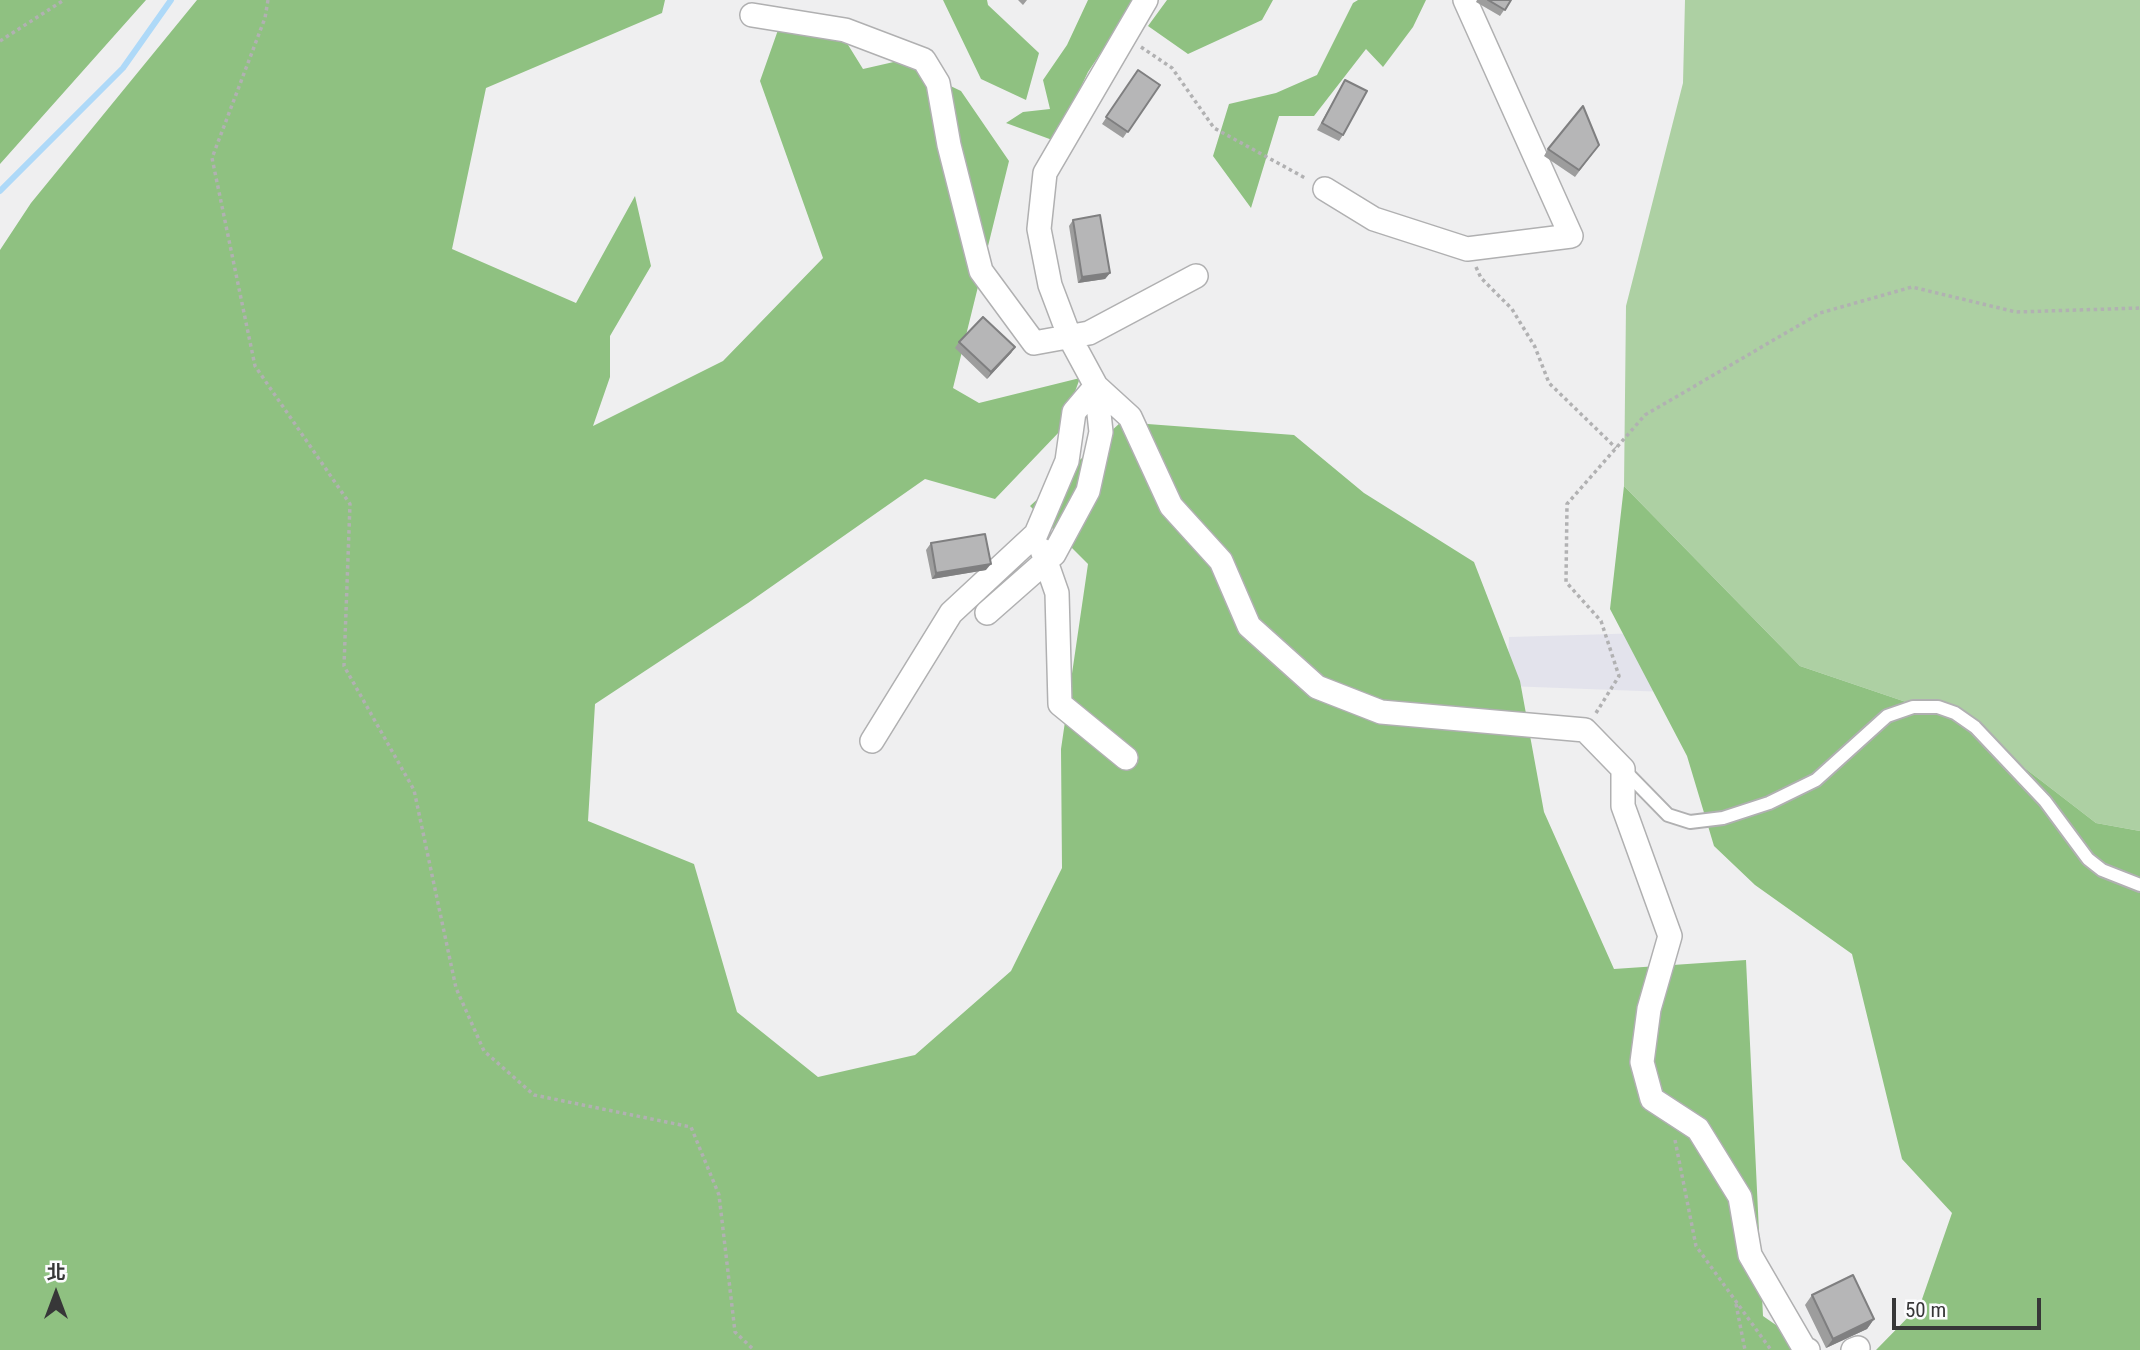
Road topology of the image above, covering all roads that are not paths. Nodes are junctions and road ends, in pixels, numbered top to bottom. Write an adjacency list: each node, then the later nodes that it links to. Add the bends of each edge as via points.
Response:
1 (1146, 0): 6 (street, via 1045,173 1039,229 1050,285)
2 (1465, 0): 4 (street, via 1571,236 1467,249 1374,219)
3 (752, 15): 6 (street, via 845,30 924,60 938,83 981,271 1034,343)
4 (1325, 189)
5 (1196, 276): 6 (street, via 1089,334)
6 (1070, 338): 7 (street)
7 (1096, 386): 8 (street, via 1074,412 1067,461); 9 (street, via 1101,432 1088,491 1054,554); 13 (street, via 1130,416 1171,506 1221,561 1249,626 1317,687 1381,712 1585,730)
8 (1036, 534): 9 (street); 11 (street, via 951,613)
9 (1045, 562): 10 (street); 12 (street, via 1057,593 1060,704)
10 (987, 613)
11 (872, 741)
12 (1126, 758)
13 (1623, 769): 14 (lane, via 1668,815 1690,822 1723,818 1769,803 1816,780 1887,716 1913,707 1938,707 1975,727 2045,801 2088,859); 15 (street, via 1623,806 1670,936 1649,1009 1642,1062 1652,1099 1698,1129 1740,1197 1750,1255)
14 (2140, 885)
15 (1808, 1350)

